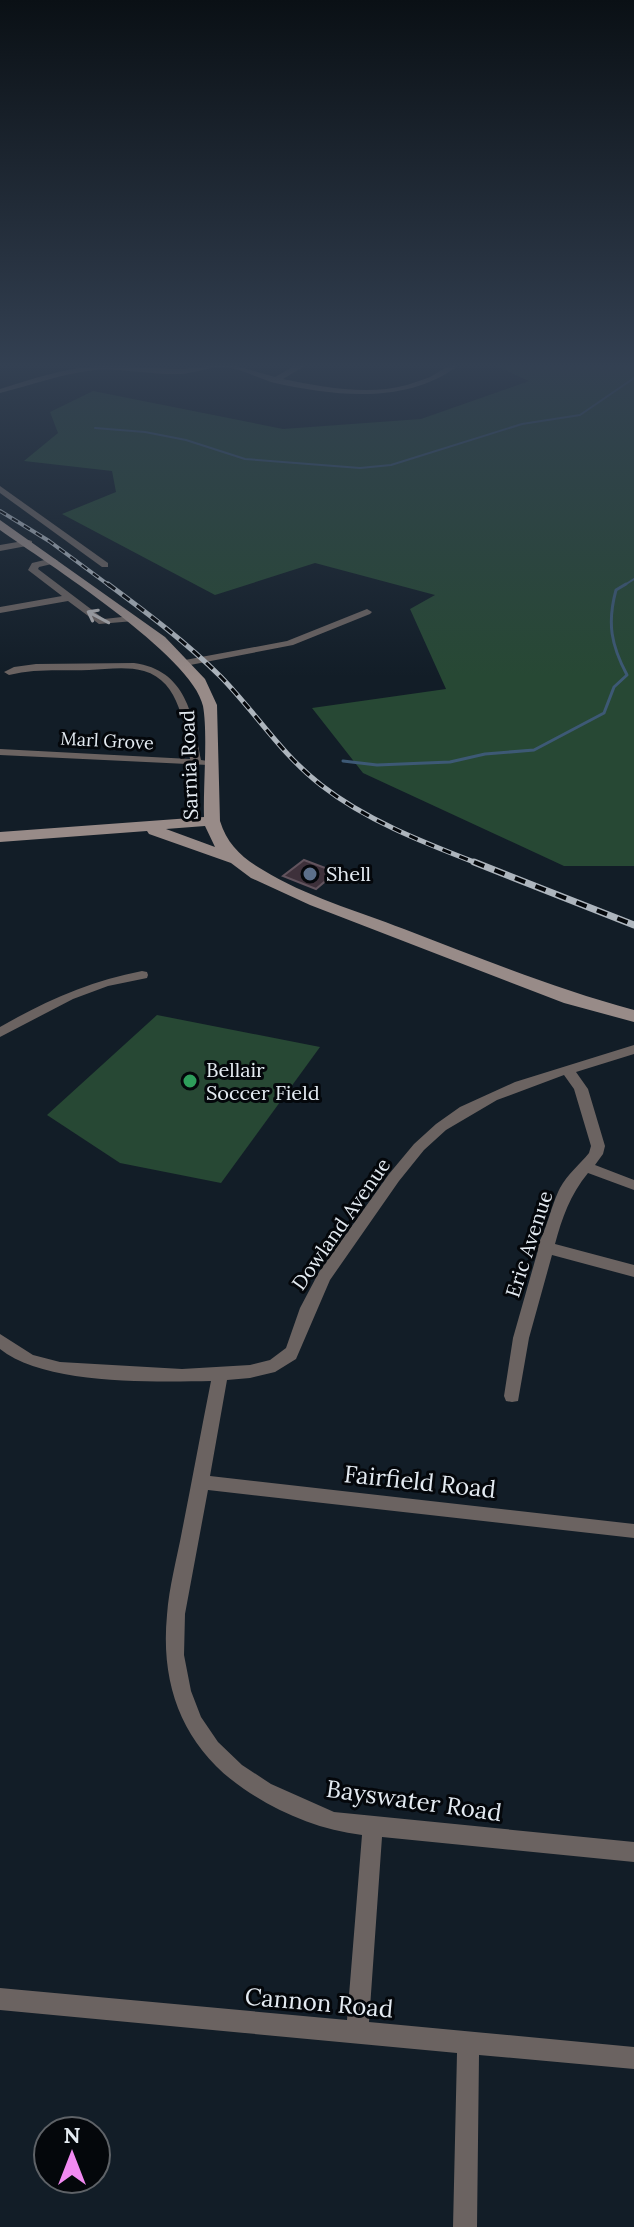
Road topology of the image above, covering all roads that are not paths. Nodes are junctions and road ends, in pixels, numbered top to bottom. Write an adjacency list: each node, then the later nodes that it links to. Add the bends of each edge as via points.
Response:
1 (0, 489): 6 (street)
2 (0, 524): 3 (main road, Sarnia Road)
3 (29, 543): 4 (street); 5 (main road, Sarnia Road)
4 (0, 548)
5 (53, 561): 7 (street, via 33,570); 10 (main road, Sarnia Road)
6 (105, 565)
7 (68, 598): 8 (street); 10 (street, one-way to 7, via 104,623)
8 (0, 610)
9 (367, 612): 11 (street, via 290,643)
10 (131, 619): 11 (main road, Sarnia Road)
11 (185, 663): 15 (main road, Sarnia Road, via 210,705)
12 (9, 672): 14 (street, via 134,667 157,672 172,684 190,721)
13 (0, 752): 14 (street, Marl Grove)
14 (196, 763): 15 (street, Marl Grove)
15 (213, 764): 16 (main road, Sarnia Road)
16 (212, 824): 17 (main road); 18 (main road); 20 (main road, Sarnia Road, via 222,845)
17 (98, 829): 18 (main road); 19 (main road)
18 (155, 831): 20 (main road)
19 (0, 837)
20 (241, 863): 22 (main road, Sarnia Road, via 316,901 571,999)
21 (142, 975): 23 (street, via 77,990)
22 (634, 1016)
23 (0, 1033)
24 (634, 1049): 25 (street, Dowland Avenue)
25 (569, 1072): 26 (street, Eric Avenue, via 581,1089 596,1134 596,1154); 31 (street, Dowland Avenue, via 499,1094 419,1147 318,1285 292,1354 267,1371)
26 (586, 1167): 27 (street); 28 (street, Eric Avenue, via 568,1187)
27 (634, 1185)
28 (544, 1247): 29 (street); 32 (street, Eric Avenue)
29 (634, 1271)
30 (0, 1340): 31 (street, Dowland Avenue, via 34,1363 60,1368)
31 (220, 1375): 33 (street, Bayswater Road)
32 (512, 1396)
33 (200, 1482): 34 (street, Fairfield Road); 35 (street, Bayswater Road, via 172,1649 176,1681 190,1717 211,1751 243,1779 292,1807 334,1822)
34 (634, 1531)
35 (373, 1827): 36 (street, Bayswater Road); 38 (street)
36 (634, 1852)
37 (0, 1999): 38 (street, Cannon Road)
38 (357, 2032): 39 (street, Cannon Road)
39 (468, 2043): 40 (street, Cannon Road); 41 (street)
40 (634, 2058)
41 (465, 2227)

